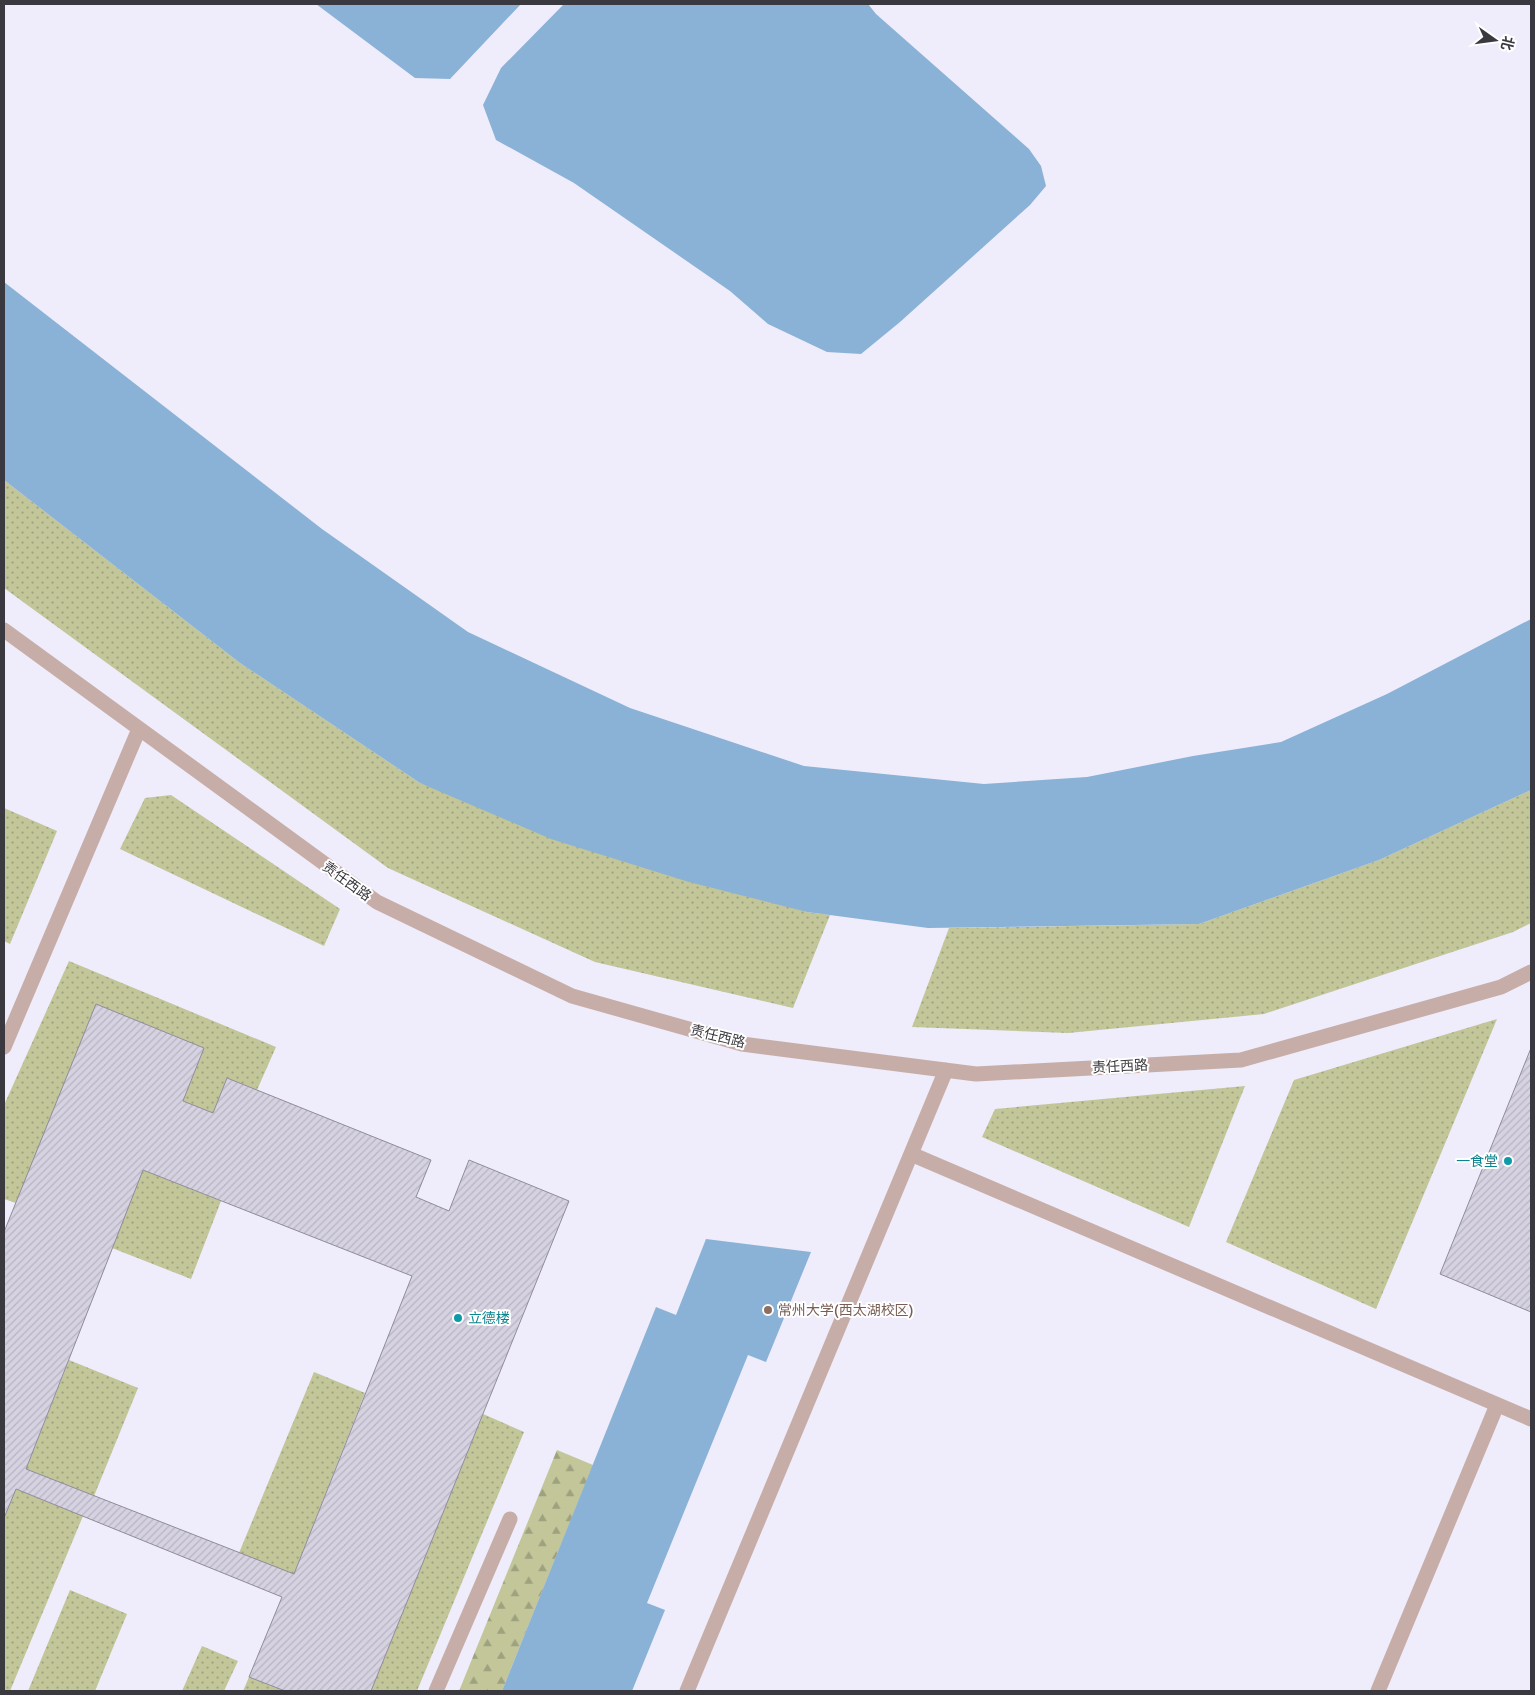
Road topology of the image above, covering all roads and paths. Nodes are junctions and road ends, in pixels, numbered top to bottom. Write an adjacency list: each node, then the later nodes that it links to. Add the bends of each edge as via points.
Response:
1 (4, 630): 2 (lane, 责任西路)
2 (139, 729): 4 (lane); 5 (lane, 责任西路, via 377,902 572,996 742,1044)
3 (1531, 972): 5 (lane, 责任西路, via 1501,987 1240,1060 976,1074)
4 (4, 1047)
5 (946, 1070): 6 (lane)
6 (912, 1154): 7 (lane); 11 (lane)
7 (1497, 1405): 8 (lane); 12 (lane)
8 (1531, 1419)
9 (510, 1519): 10 (lane)
10 (436, 1691)
11 (687, 1691)
12 (1378, 1691)

